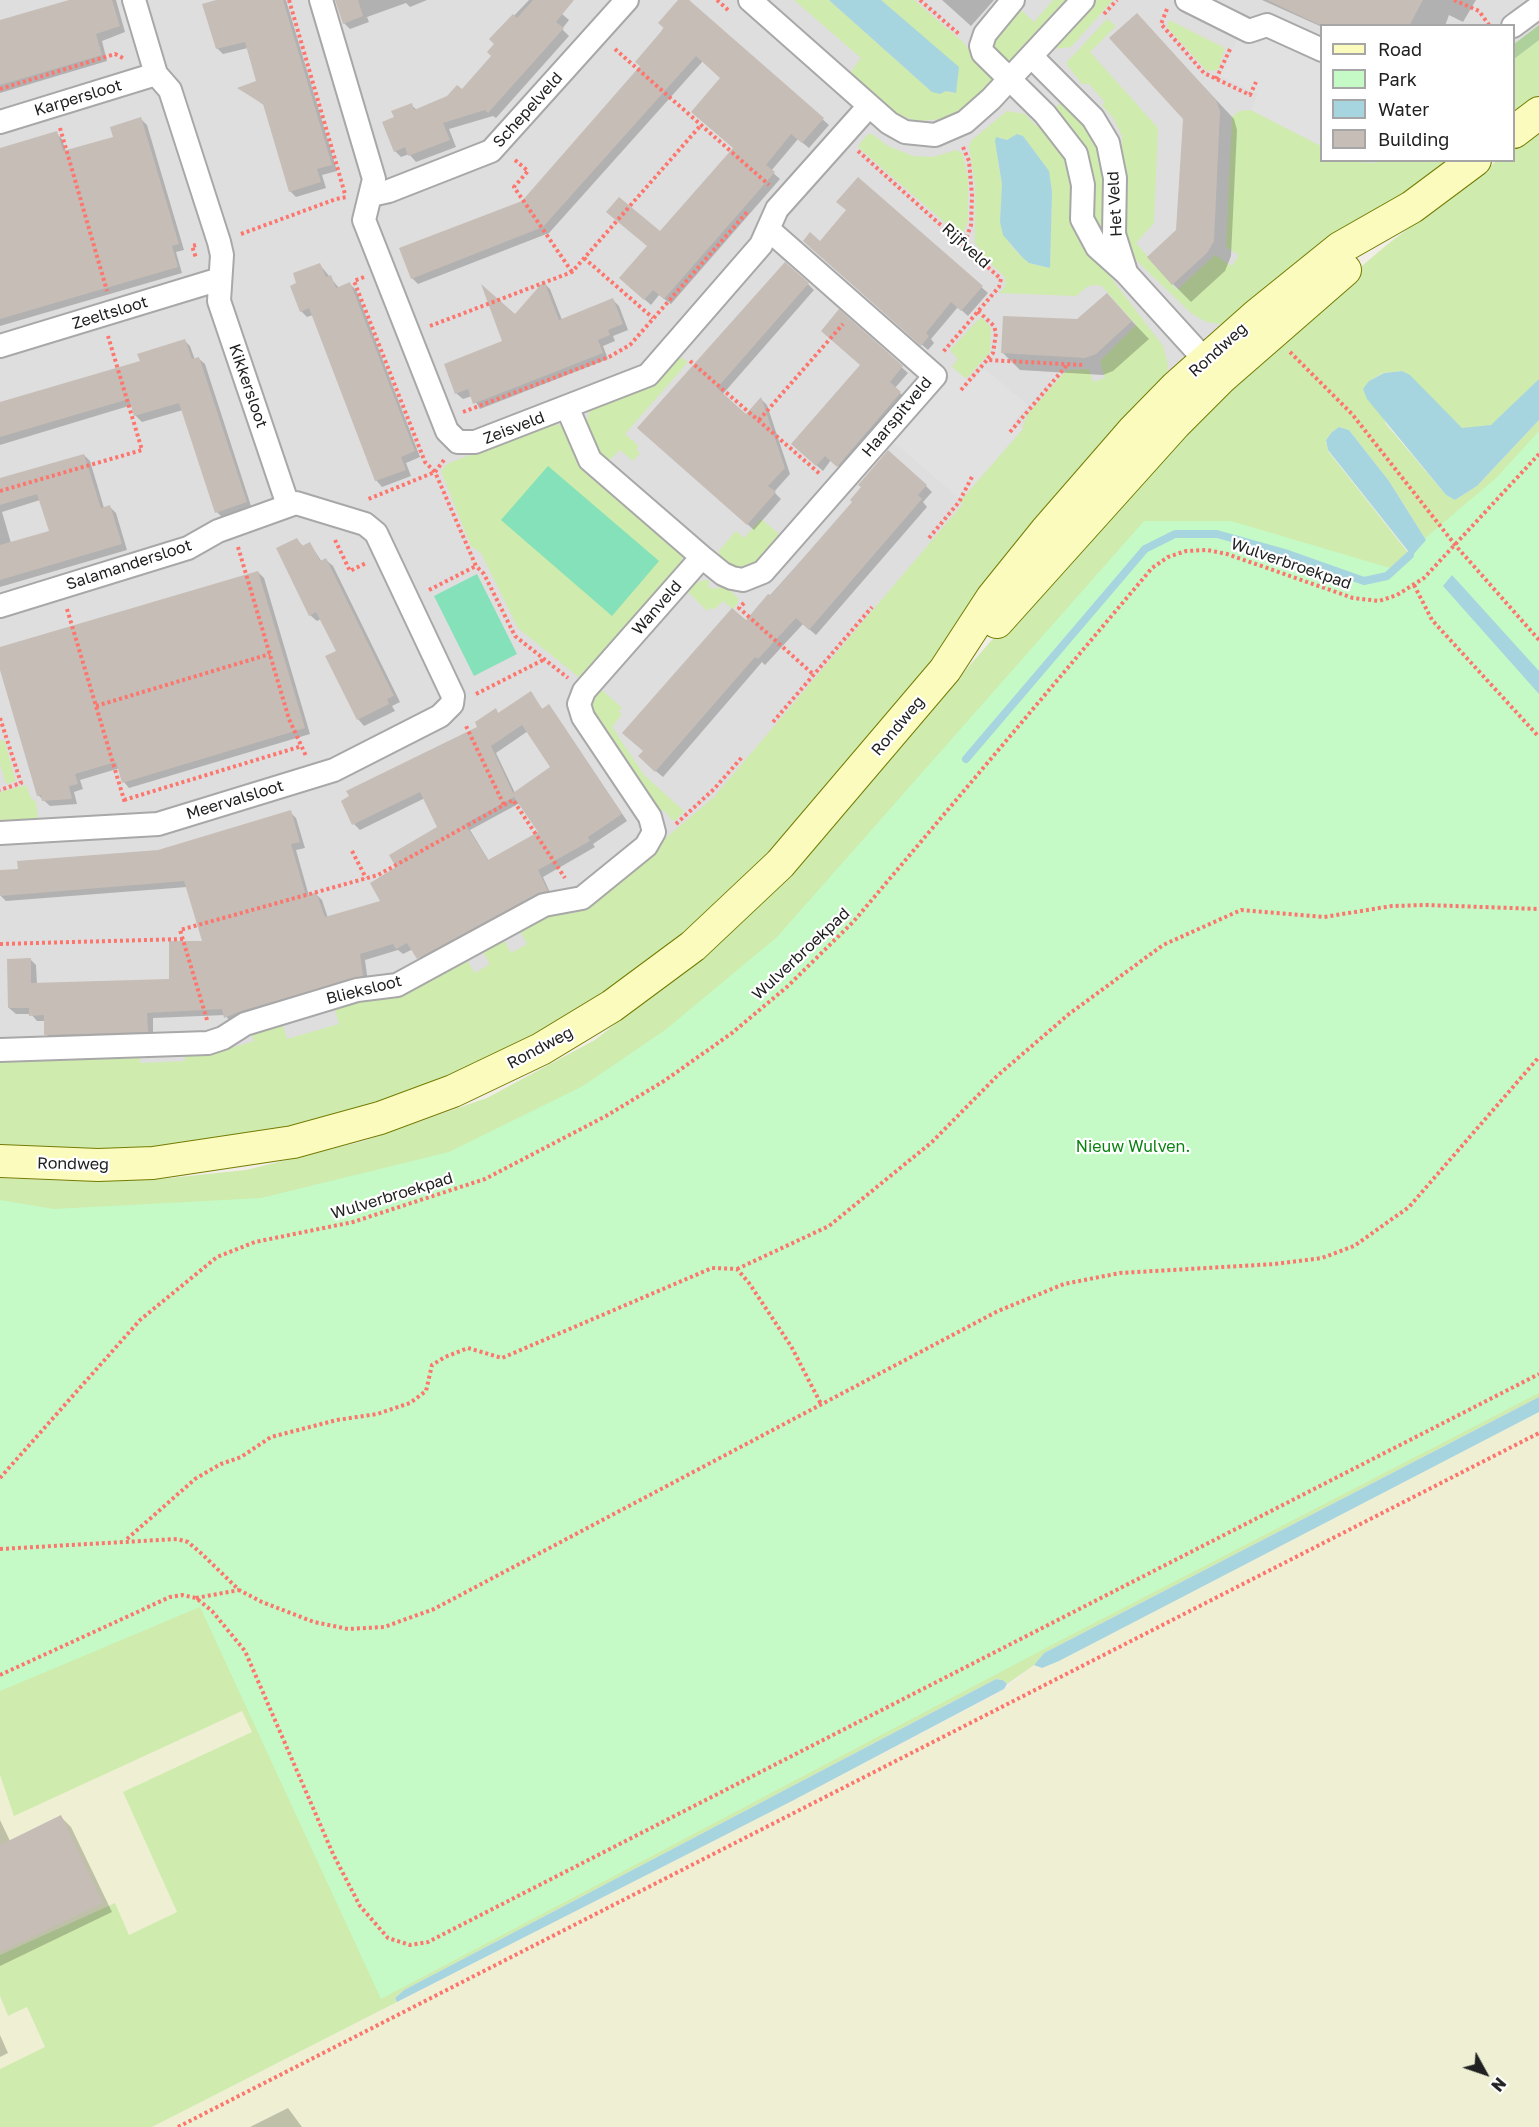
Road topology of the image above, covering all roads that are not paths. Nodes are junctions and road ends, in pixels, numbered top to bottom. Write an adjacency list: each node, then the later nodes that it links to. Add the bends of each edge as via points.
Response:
1 (134, 0): 12 (street, Kikkersloot)
2 (321, 0): 19 (street, via 374,179)
3 (627, 0): 19 (street, Schepelveld, via 485,155)
4 (750, 0): 14 (street)
5 (1013, 0): 13 (street, Het Veld, via 985,34 981,46)
6 (1083, 0): 11 (street)
7 (1186, 0): 10 (street, via 1250,31 1268,25)
8 (1539, 7): 9 (street)
9 (1515, 25)
10 (1320, 49)
11 (1032, 57): 13 (street); 22 (street, Het Veld, via 1093,118 1108,143 1115,178 1114,234)
12 (156, 74): 16 (street, Karpersloot); 23 (street, Kikkersloot, via 170,90 219,242)
13 (1010, 81): 14 (street, via 965,122 935,135 905,132); 22 (street, Het Veld, via 1045,114 1076,154 1083,185 1082,219 1087,232 1097,247)
14 (869, 106): 21 (street, Zeisveld, via 777,209)
15 (1539, 113): 17 (main road)
16 (0, 122)
17 (1515, 131)
18 (1472, 162): 20 (main road, Rondweg)
19 (371, 195): 26 (street, Zeisveld, via 364,220 447,430 458,442 475,442)
20 (1412, 207): 25 (main road, Rondweg, via 1272,332); 25 (main road, Rondweg, via 1341,248)
21 (768, 229): 26 (street, Zeisveld, via 761,245 641,380); 28 (street, Haarspitveld, via 936,376 763,572 743,580 723,574)
22 (1126, 273): 25 (street, Het Veld)
23 (220, 279): 24 (street, Zeeltsloot); 27 (street, Kikkersloot, via 219,301)
24 (0, 346)
25 (1213, 369): 33 (main road, Rondweg, via 1149,452 1007,612 945,670 811,830 731,913 639,987 541,1049 417,1106 292,1142 153,1163)
26 (567, 407): 28 (street, via 590,460)
27 (288, 505): 29 (street, Salamandersloot, via 218,531 188,548); 31 (street, Meervalsloot, via 296,503 371,528 450,688 452,704 440,716 334,770 158,824)
28 (702, 557): 30 (street, Wanveld, via 584,691 579,704 583,717 650,817)
29 (0, 606)
30 (654, 832): 32 (street, Blieksloot, via 646,846 579,899 544,905 397,985 357,990 245,1024 213,1041)
31 (0, 833)
32 (0, 1050)
33 (0, 1161)

